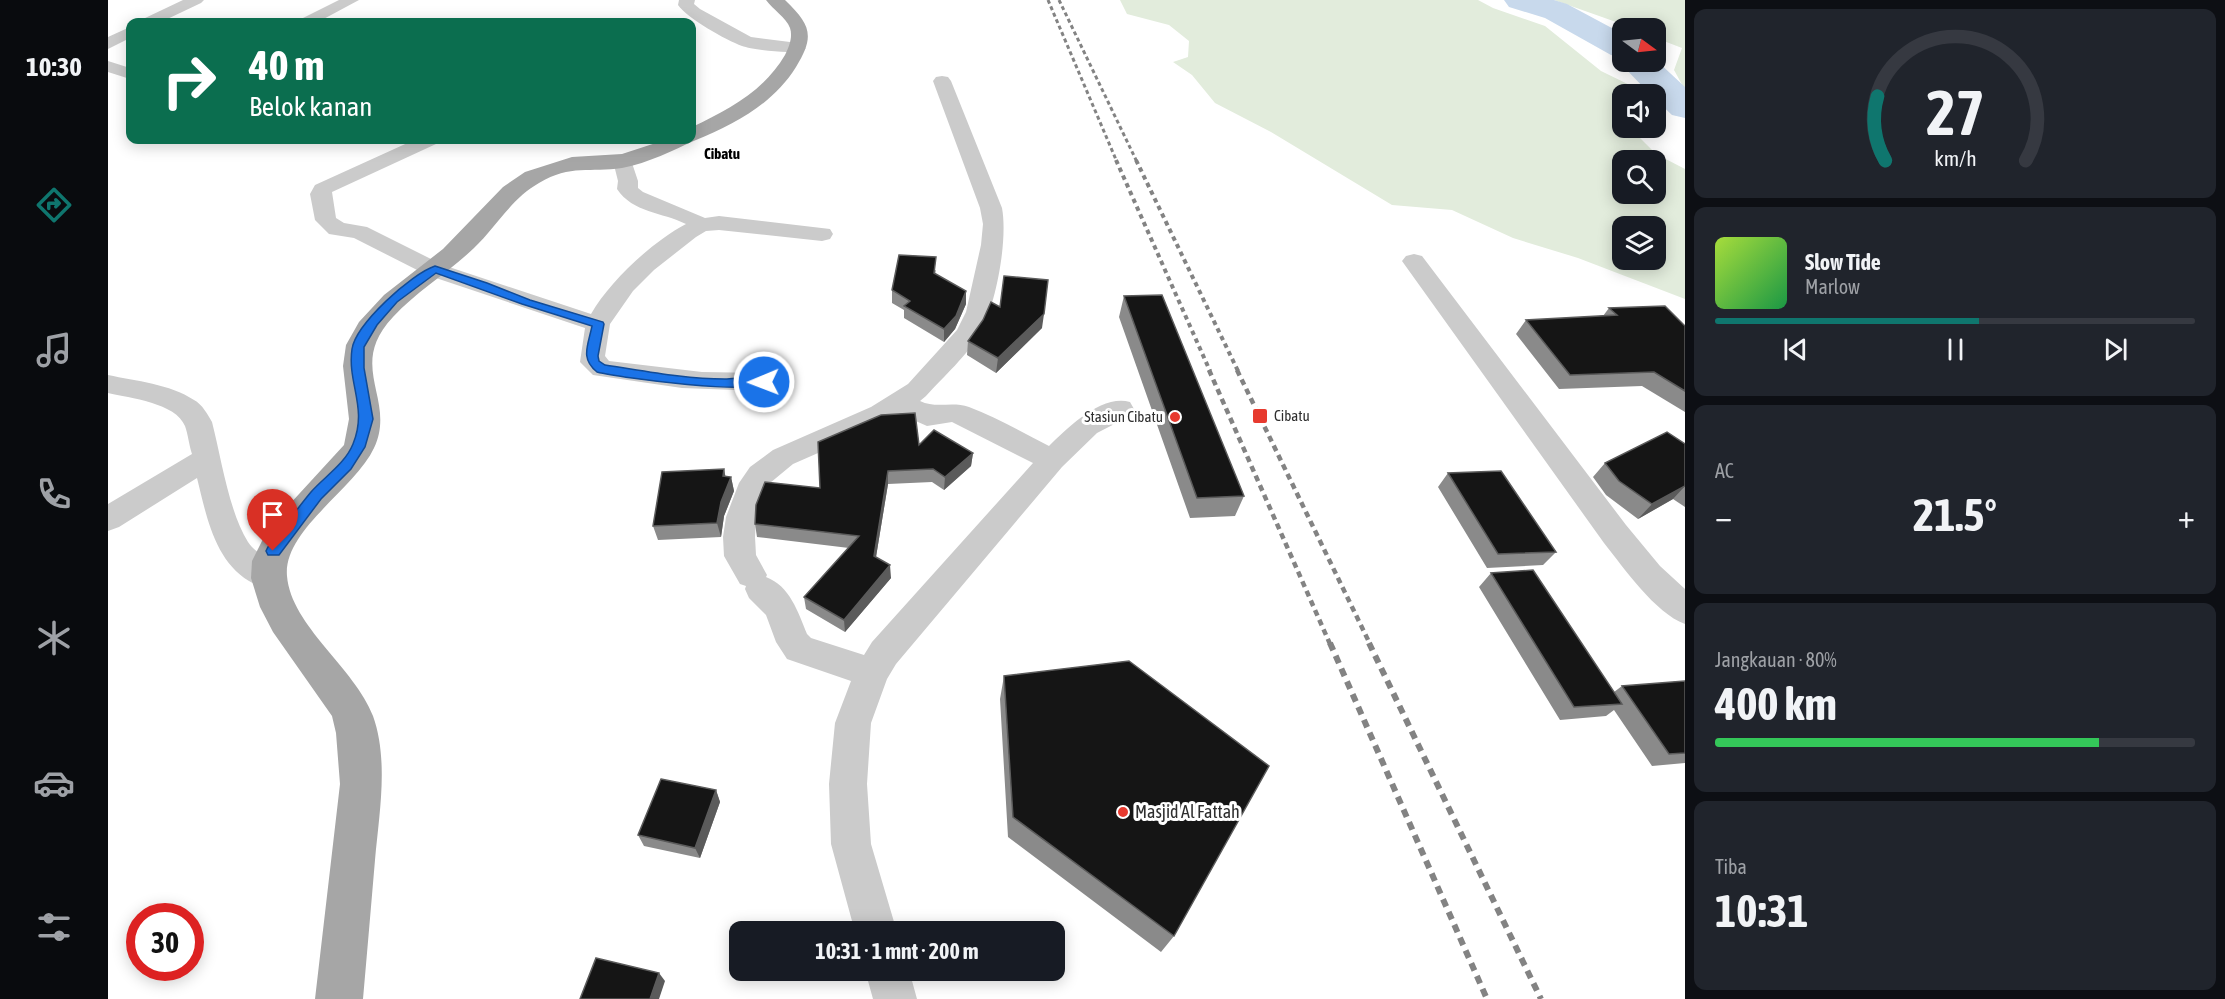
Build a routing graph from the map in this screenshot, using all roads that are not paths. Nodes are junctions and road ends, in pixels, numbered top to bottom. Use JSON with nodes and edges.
{"nodes":[{"id":1,"x":196,"y":0,"type":"edge"},
{"id":2,"x":351,"y":0,"type":"edge"},
{"id":3,"x":687,"y":0,"type":"edge"},
{"id":4,"x":775,"y":0,"type":"edge"},
{"id":5,"x":158,"y":18,"type":"edge"},
{"id":6,"x":315,"y":18,"type":"edge"},
{"id":7,"x":719,"y":27,"type":"junction"},
{"id":8,"x":696,"y":32,"type":"edge"},
{"id":9,"x":126,"y":34,"type":"edge"},
{"id":10,"x":108,"y":44,"type":"edge"},
{"id":11,"x":798,"y":48,"type":"junction"},
{"id":12,"x":108,"y":66,"type":"edge"},
{"id":13,"x":126,"y":73,"type":"edge"},
{"id":14,"x":942,"y":81,"type":"dead end"},
{"id":15,"x":696,"y":133,"type":"edge"},
{"id":16,"x":420,"y":144,"type":"edge"},
{"id":17,"x":671,"y":144,"type":"edge"},
{"id":18,"x":623,"y":161,"type":"junction"},
{"id":19,"x":701,"y":225,"type":"junction"},
{"id":20,"x":822,"y":234,"type":"dead end"},
{"id":21,"x":1414,"y":261,"type":"dead end"},
{"id":22,"x":435,"y":270,"type":"junction"},
{"id":23,"x":598,"y":324,"type":"junction"},
{"id":24,"x":764,"y":382,"type":"dead end"},
{"id":25,"x":108,"y":384,"type":"edge"},
{"id":26,"x":899,"y":402,"type":"junction"},
{"id":27,"x":1120,"y":409,"type":"dead end"},
{"id":28,"x":207,"y":458,"type":"junction"},
{"id":29,"x":1052,"y":460,"type":"junction"},
{"id":30,"x":108,"y":519,"type":"edge"},
{"id":31,"x":268,"y":576,"type":"junction"},
{"id":32,"x":1685,"y":610,"type":"edge"},
{"id":33,"x":872,"y":673,"type":"junction"},
{"id":34,"x":873,"y":921,"type":"edge"},
{"id":35,"x":890,"y":981,"type":"edge"},
{"id":36,"x":339,"y":999,"type":"edge"},
{"id":37,"x":895,"y":999,"type":"edge"}],
"edges":[{"from":1,"to":5,"type":"street"},
{"from":2,"to":6,"type":"street"},
{"from":3,"to":7,"type":"street"},
{"from":4,"to":11,"type":"main road"},
{"from":7,"to":8,"type":"street"},
{"from":7,"to":11,"type":"street"},
{"from":9,"to":10,"type":"street"},
{"from":11,"to":15,"type":"main road"},
{"from":12,"to":13,"type":"street"},
{"from":14,"to":26,"type":"street"},
{"from":16,"to":22,"type":"street"},
{"from":17,"to":18,"type":"main road"},
{"from":18,"to":19,"type":"street"},
{"from":18,"to":22,"type":"main road"},
{"from":19,"to":20,"type":"street"},
{"from":19,"to":23,"type":"street"},
{"from":21,"to":32,"type":"street"},
{"from":22,"to":23,"type":"street"},
{"from":22,"to":31,"type":"main road"},
{"from":23,"to":24,"type":"street"},
{"from":25,"to":28,"type":"street"},
{"from":26,"to":29,"type":"street"},
{"from":26,"to":33,"type":"street"},
{"from":27,"to":29,"type":"street"},
{"from":28,"to":30,"type":"street"},
{"from":28,"to":31,"type":"street"},
{"from":29,"to":33,"type":"street"},
{"from":31,"to":36,"type":"main road"},
{"from":33,"to":34,"type":"street"},
{"from":35,"to":37,"type":"street"}]}
